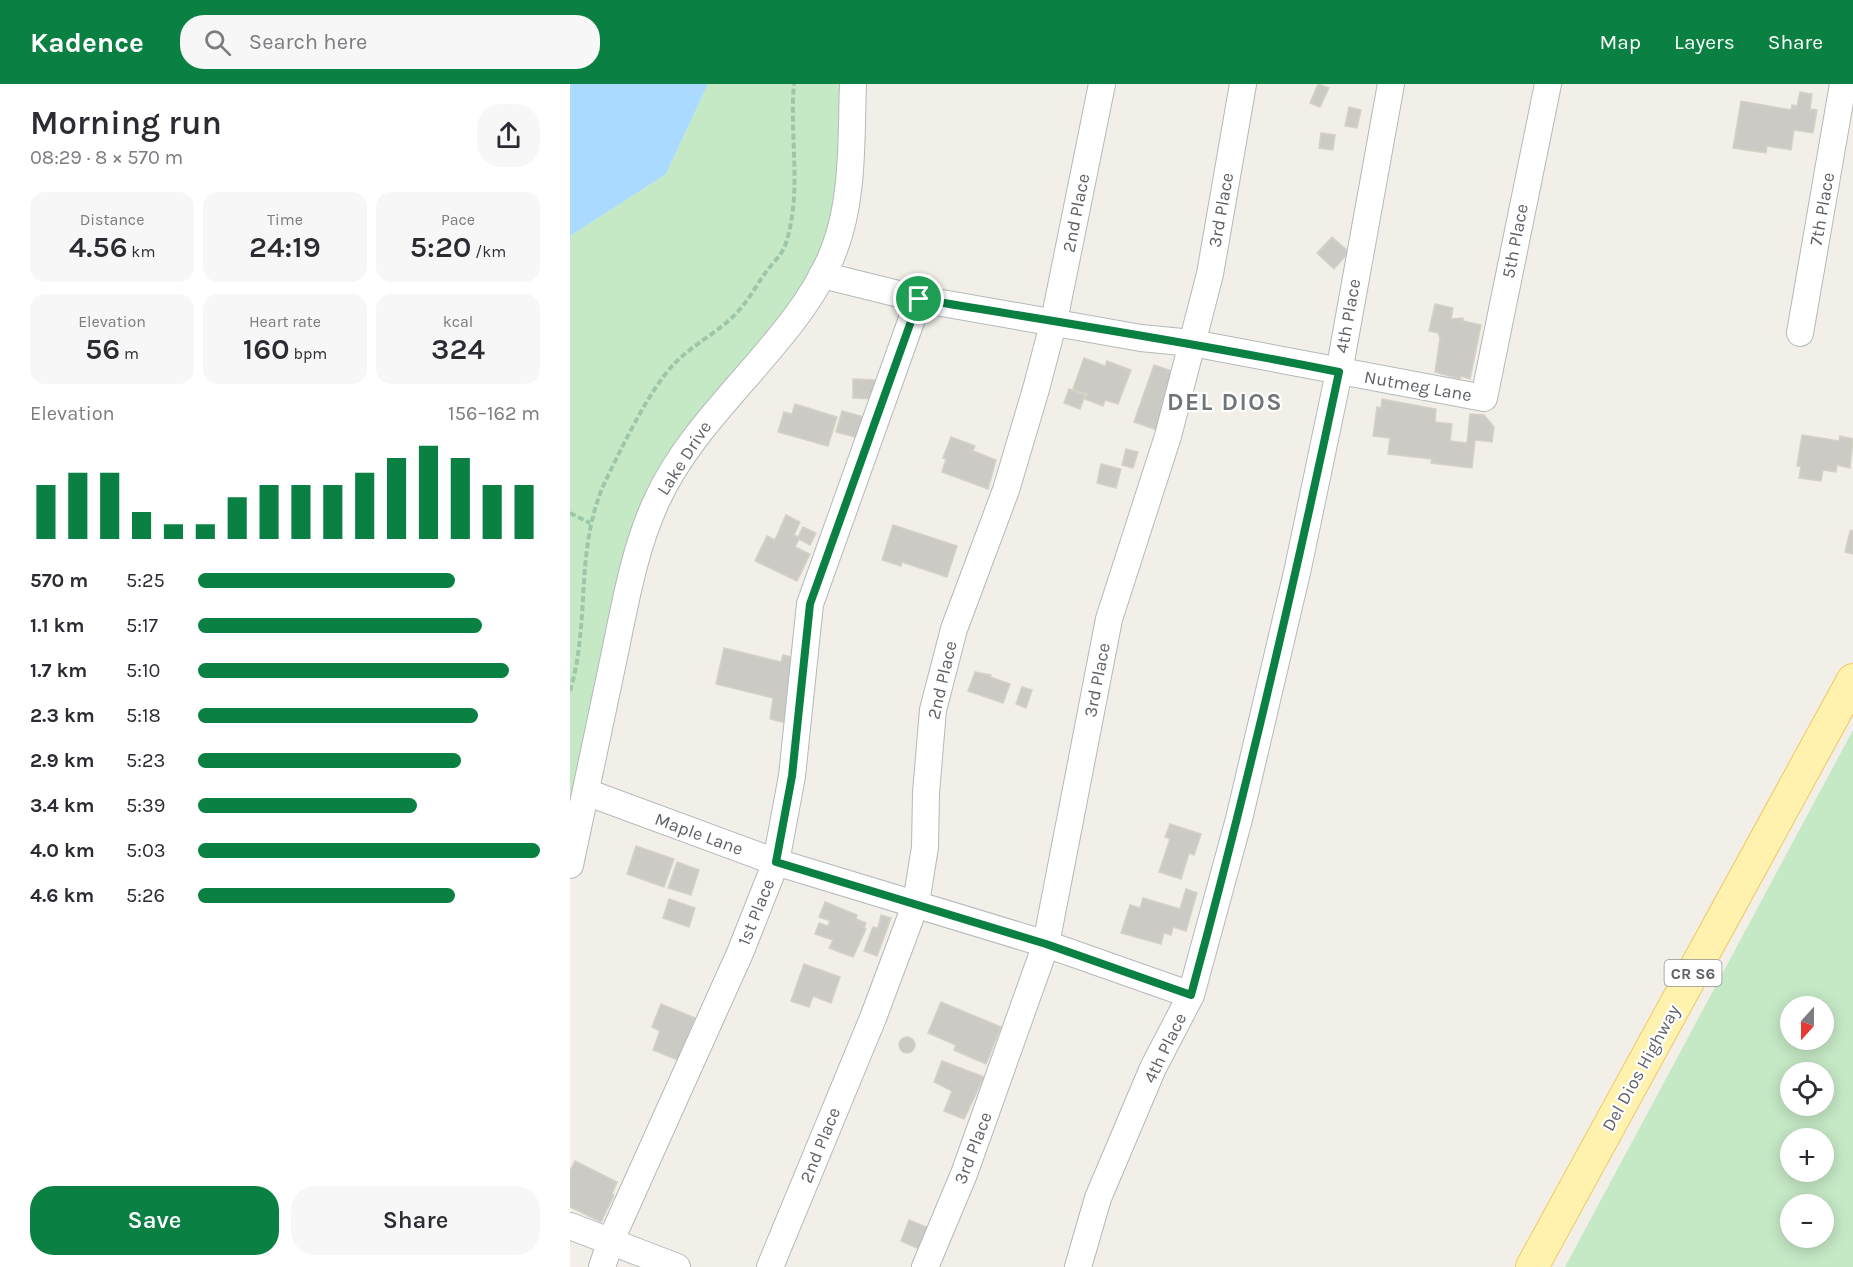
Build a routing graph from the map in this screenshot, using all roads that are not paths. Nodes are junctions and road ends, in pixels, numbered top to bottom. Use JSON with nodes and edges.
{"nodes":[{"id":1,"x":853,"y":84,"type":"edge"},
{"id":2,"x":1102,"y":84,"type":"edge"},
{"id":3,"x":1243,"y":84,"type":"edge"},
{"id":4,"x":1392,"y":84,"type":"edge"},
{"id":5,"x":1548,"y":84,"type":"edge"},
{"id":6,"x":1843,"y":84,"type":"edge"},
{"id":7,"x":822,"y":274,"type":"junction"},
{"id":8,"x":919,"y":299,"type":"junction"},
{"id":9,"x":1054,"y":321,"type":"junction"},
{"id":10,"x":1800,"y":333,"type":"dead end"},
{"id":11,"x":1192,"y":343,"type":"junction"},
{"id":12,"x":1339,"y":372,"type":"junction"},
{"id":13,"x":1484,"y":398,"type":"joint"},
{"id":14,"x":1853,"y":680,"type":"edge"},
{"id":15,"x":586,"y":792,"type":"junction"},
{"id":16,"x":776,"y":862,"type":"junction"},
{"id":17,"x":570,"y":865,"type":"edge"},
{"id":18,"x":916,"y":903,"type":"junction"},
{"id":19,"x":1046,"y":944,"type":"junction"},
{"id":20,"x":1191,"y":995,"type":"junction"},
{"id":21,"x":570,"y":1226,"type":"edge"},
{"id":22,"x":611,"y":1240,"type":"junction"},
{"id":23,"x":602,"y":1267,"type":"edge"},
{"id":24,"x":677,"y":1267,"type":"edge"},
{"id":25,"x":770,"y":1267,"type":"edge"},
{"id":26,"x":925,"y":1267,"type":"edge"},
{"id":27,"x":1078,"y":1267,"type":"edge"},
{"id":28,"x":1532,"y":1267,"type":"edge"}],
"edges":[{"from":1,"to":7,"type":"street","name":"Lake Drive"},
{"from":2,"to":9,"type":"street","name":"2nd Place"},
{"from":3,"to":11,"type":"street","name":"3rd Place"},
{"from":4,"to":12,"type":"street","name":"4th Place"},
{"from":5,"to":13,"type":"street","name":"5th Place"},
{"from":6,"to":10,"type":"street","name":"7th Place"},
{"from":7,"to":8,"type":"street","name":"Nutmeg Lane"},
{"from":7,"to":15,"type":"street","name":"Lake Drive"},
{"from":8,"to":9,"type":"street","name":"Nutmeg Lane"},
{"from":8,"to":16,"type":"street","name":"1st Place"},
{"from":9,"to":11,"type":"street","name":"Nutmeg Lane"},
{"from":9,"to":18,"type":"street","name":"2nd Place"},
{"from":11,"to":12,"type":"street","name":"Nutmeg Lane"},
{"from":11,"to":19,"type":"street","name":"3rd Place"},
{"from":12,"to":13,"type":"street","name":"Nutmeg Lane"},
{"from":12,"to":20,"type":"street","name":"4th Place"},
{"from":14,"to":28,"type":"main road","name":"Del Dios Highway","number":"CR S6"},
{"from":15,"to":16,"type":"street","name":"Maple Lane"},
{"from":15,"to":17,"type":"street","name":"Lake Drive"},
{"from":16,"to":18,"type":"street","name":"Maple Lane"},
{"from":16,"to":22,"type":"street","name":"1st Place"},
{"from":18,"to":19,"type":"street","name":"Maple Lane"},
{"from":18,"to":25,"type":"street","name":"2nd Place"},
{"from":19,"to":20,"type":"street","name":"Maple Lane"},
{"from":19,"to":26,"type":"street","name":"3rd Place"},
{"from":20,"to":27,"type":"street","name":"4th Place"},
{"from":21,"to":22,"type":"street"},
{"from":22,"to":23,"type":"street","name":"1st Place"},
{"from":22,"to":24,"type":"street"}]}
